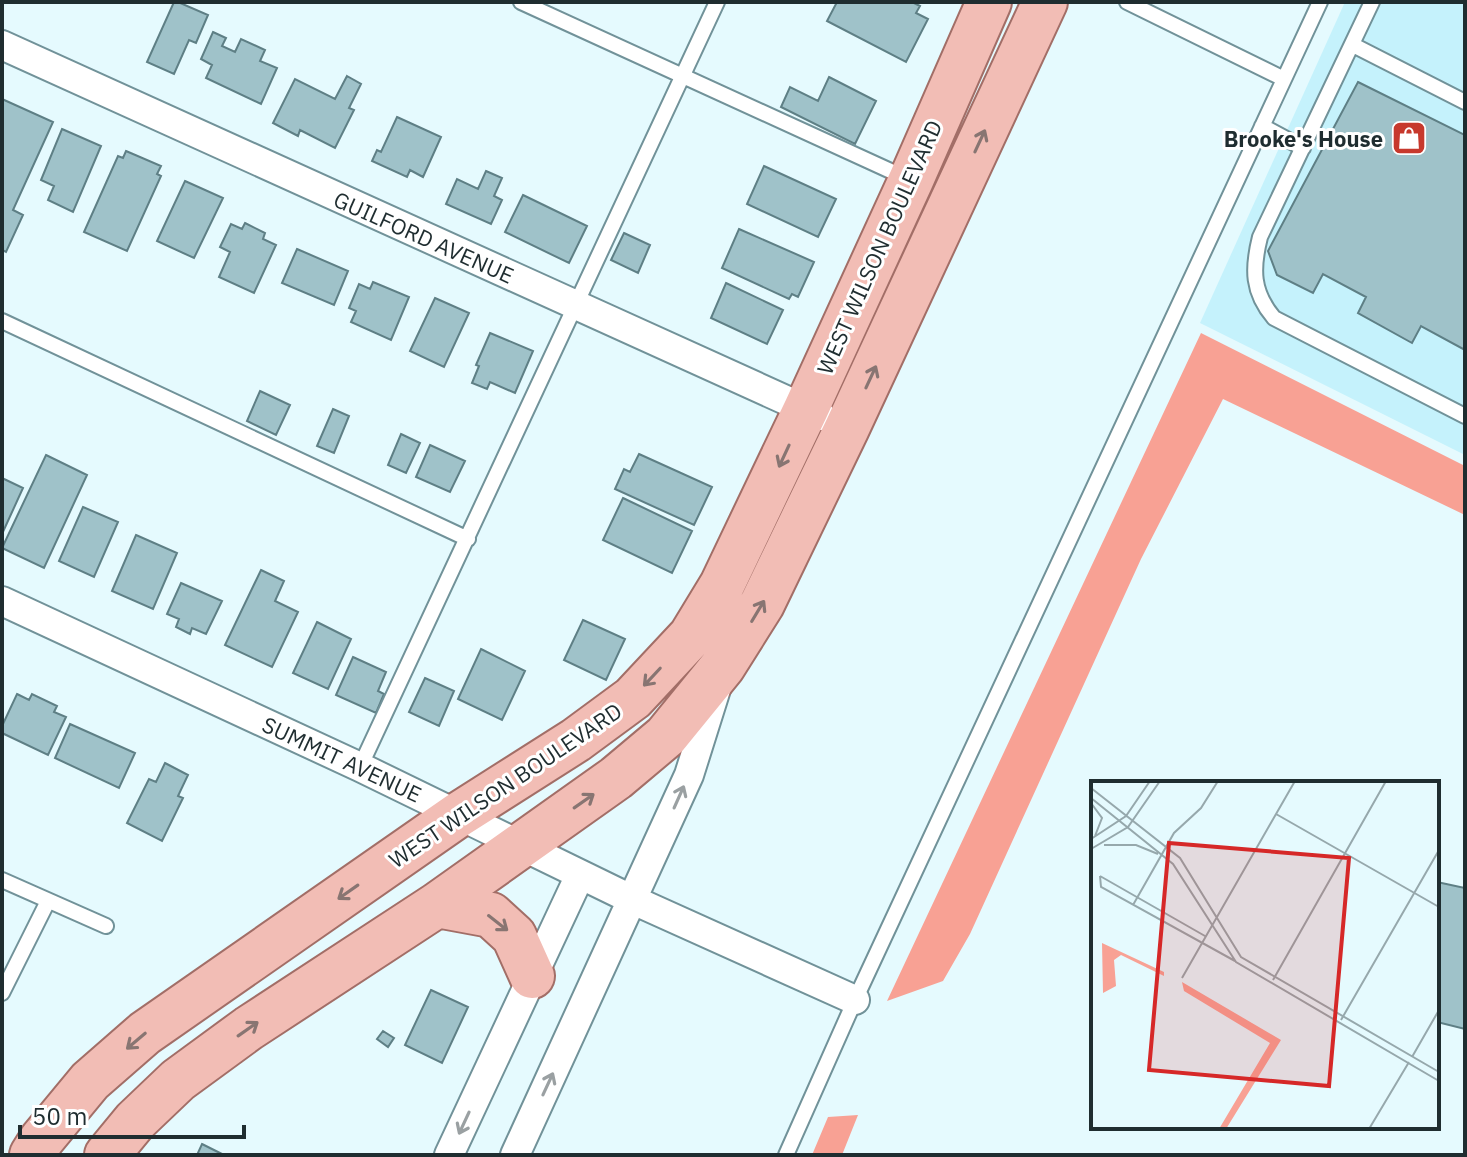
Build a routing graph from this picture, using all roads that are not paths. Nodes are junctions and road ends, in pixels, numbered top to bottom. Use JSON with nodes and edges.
{"nodes":[{"id":1,"x":521,"y":2,"type":"edge"},
{"id":2,"x":717,"y":2,"type":"edge"},
{"id":3,"x":989,"y":2,"type":"edge"},
{"id":4,"x":1045,"y":2,"type":"edge"},
{"id":5,"x":1127,"y":2,"type":"edge"},
{"id":6,"x":1320,"y":2,"type":"edge"},
{"id":7,"x":1372,"y":2,"type":"edge"},
{"id":8,"x":2,"y":45,"type":"edge"},
{"id":9,"x":1353,"y":45,"type":"junction"},
{"id":10,"x":683,"y":75,"type":"junction"},
{"id":11,"x":1284,"y":79,"type":"junction"},
{"id":12,"x":1465,"y":102,"type":"edge"},
{"id":13,"x":1262,"y":126,"type":"junction"},
{"id":14,"x":1303,"y":148,"type":"junction"},
{"id":15,"x":911,"y":180,"type":"junction"},
{"id":16,"x":576,"y":306,"type":"junction"},
{"id":17,"x":2,"y":321,"type":"edge"},
{"id":18,"x":806,"y":409,"type":"junction"},
{"id":19,"x":1465,"y":416,"type":"edge"},
{"id":20,"x":847,"y":428,"type":"junction"},
{"id":21,"x":468,"y":539,"type":"junction"},
{"id":22,"x":2,"y":601,"type":"edge"},
{"id":23,"x":723,"y":666,"type":"junction"},
{"id":24,"x":360,"y":767,"type":"junction"},
{"id":25,"x":458,"y":815,"type":"junction"},
{"id":26,"x":520,"y":846,"type":"junction"},
{"id":27,"x":580,"y":875,"type":"junction"},
{"id":28,"x":2,"y":880,"type":"edge"},
{"id":29,"x":633,"y":900,"type":"junction"},
{"id":30,"x":48,"y":901,"type":"junction"},
{"id":31,"x":437,"y":905,"type":"junction"},
{"id":32,"x":106,"y":926,"type":"dead end"},
{"id":33,"x":532,"y":976,"type":"junction"},
{"id":34,"x":2,"y":993,"type":"edge"},
{"id":35,"x":855,"y":1000,"type":"junction"},
{"id":36,"x":126,"y":1138,"type":"edge"},
{"id":37,"x":37,"y":1147,"type":"edge"},
{"id":38,"x":107,"y":1155,"type":"edge"},
{"id":39,"x":449,"y":1155,"type":"edge"},
{"id":40,"x":515,"y":1155,"type":"edge"},
{"id":41,"x":786,"y":1155,"type":"edge"}],
"edges":[{"from":1,"to":10,"type":"lane"},
{"from":2,"to":10,"type":"lane"},
{"from":3,"to":15,"type":"main road","name":"WEST WILSON BOULEVARD"},
{"from":20,"to":4,"type":"main road","name":"WEST WILSON BOULEVARD","one_way":true},
{"from":5,"to":11,"type":"lane"},
{"from":6,"to":11,"type":"lane"},
{"from":7,"to":9,"type":"lane"},
{"from":8,"to":16,"type":"street","name":"GUILFORD AVENUE"},
{"from":9,"to":12,"type":"lane"},
{"from":9,"to":14,"type":"lane"},
{"from":10,"to":15,"type":"lane"},
{"from":10,"to":16,"type":"lane"},
{"from":11,"to":13,"type":"lane"},
{"from":13,"to":14,"type":"lane"},
{"from":13,"to":35,"type":"lane"},
{"from":14,"to":19,"type":"lane"},
{"from":15,"to":18,"type":"main road","name":"WEST WILSON BOULEVARD"},
{"from":16,"to":18,"type":"street","name":"GUILFORD AVENUE"},
{"from":16,"to":21,"type":"lane"},
{"from":17,"to":21,"type":"lane"},
{"from":18,"to":20,"type":"street","name":"GUILFORD AVENUE"},
{"from":18,"to":25,"type":"main road","name":"WEST WILSON BOULEVARD","one_way":true},
{"from":23,"to":20,"type":"main road","name":"WEST WILSON BOULEVARD","one_way":true},
{"from":21,"to":24,"type":"lane"},
{"from":22,"to":24,"type":"street","name":"SUMMIT AVENUE"},
{"from":26,"to":23,"type":"main road","name":"WEST WILSON BOULEVARD","one_way":true},
{"from":29,"to":23,"type":"street","name":"WEST WILSON BOULEVARD","one_way":true},
{"from":24,"to":25,"type":"street","name":"SUMMIT AVENUE"},
{"from":25,"to":26,"type":"street","name":"SUMMIT AVENUE"},
{"from":25,"to":37,"type":"main road","name":"WEST WILSON BOULEVARD","one_way":true},
{"from":26,"to":27,"type":"street","name":"SUMMIT AVENUE"},
{"from":26,"to":31,"type":"main road","name":"WEST WILSON BOULEVARD"},
{"from":27,"to":29,"type":"street","name":"SUMMIT AVENUE"},
{"from":27,"to":33,"type":"street"},
{"from":28,"to":30,"type":"lane"},
{"from":29,"to":35,"type":"street","name":"SUMMIT AVENUE"},
{"from":40,"to":29,"type":"street","name":"WEST WILSON BOULEVARD","one_way":true},
{"from":30,"to":32,"type":"lane"},
{"from":30,"to":34,"type":"lane"},
{"from":31,"to":33,"type":"main road","one_way":true},
{"from":36,"to":31,"type":"main road","name":"WEST WILSON BOULEVARD","one_way":true},
{"from":33,"to":39,"type":"street","one_way":true},
{"from":35,"to":41,"type":"lane"},
{"from":36,"to":38,"type":"main road","name":"WEST WILSON BOULEVARD"}]}
